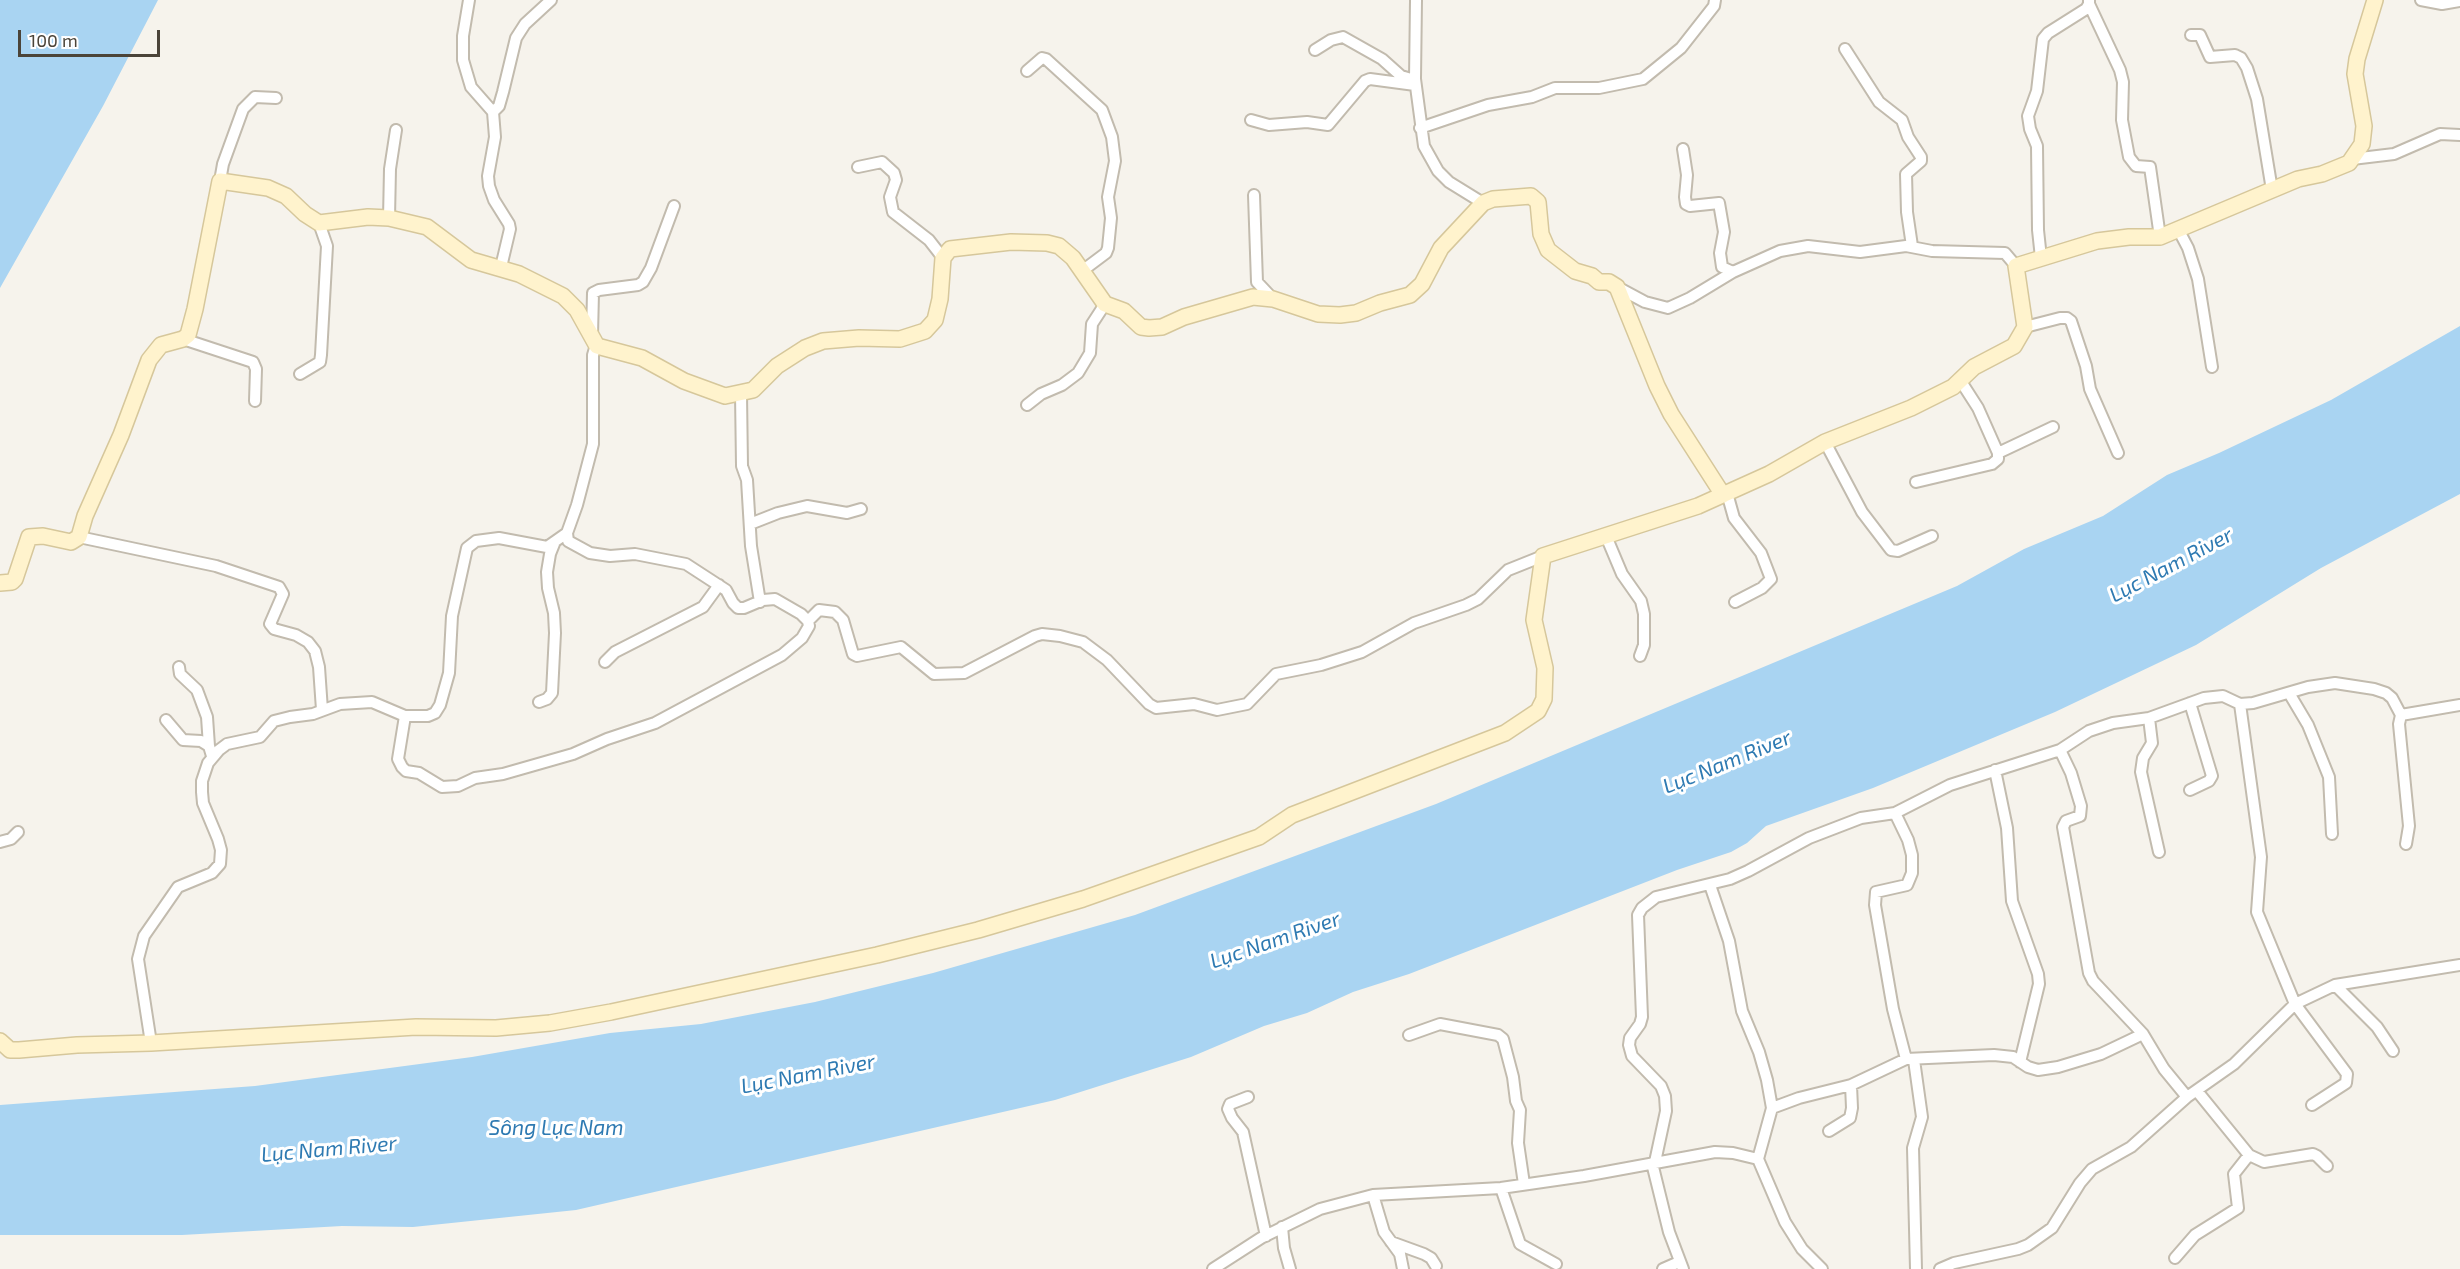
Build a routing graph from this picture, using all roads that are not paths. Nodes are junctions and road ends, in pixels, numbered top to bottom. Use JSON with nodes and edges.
{"nodes":[{"id":1,"x":469,"y":0,"type":"edge"},
{"id":2,"x":551,"y":0,"type":"edge"},
{"id":3,"x":1416,"y":0,"type":"edge"},
{"id":4,"x":1715,"y":0,"type":"edge"},
{"id":5,"x":2375,"y":0,"type":"edge"},
{"id":6,"x":2421,"y":0,"type":"edge"},
{"id":7,"x":2089,"y":2,"type":"edge"},
{"id":8,"x":2460,"y":2,"type":"edge"},
{"id":9,"x":2191,"y":35,"type":"dead end"},
{"id":10,"x":1845,"y":49,"type":"dead end"},
{"id":11,"x":1315,"y":50,"type":"dead end"},
{"id":12,"x":1027,"y":72,"type":"dead end"},
{"id":13,"x":1415,"y":82,"type":"junction"},
{"id":14,"x":276,"y":99,"type":"dead end"},
{"id":15,"x":493,"y":112,"type":"junction"},
{"id":16,"x":1251,"y":120,"type":"dead end"},
{"id":17,"x":1420,"y":129,"type":"junction"},
{"id":18,"x":396,"y":130,"type":"dead end"},
{"id":19,"x":2460,"y":135,"type":"edge"},
{"id":20,"x":1683,"y":149,"type":"dead end"},
{"id":21,"x":2352,"y":159,"type":"junction"},
{"id":22,"x":858,"y":167,"type":"dead end"},
{"id":23,"x":220,"y":181,"type":"junction"},
{"id":24,"x":2272,"y":190,"type":"junction"},
{"id":25,"x":1254,"y":195,"type":"dead end"},
{"id":26,"x":1483,"y":203,"type":"junction"},
{"id":27,"x":674,"y":206,"type":"dead end"},
{"id":28,"x":389,"y":218,"type":"junction"},
{"id":29,"x":319,"y":223,"type":"junction"},
{"id":30,"x":2178,"y":228,"type":"junction"},
{"id":31,"x":2160,"y":237,"type":"junction"},
{"id":32,"x":1912,"y":246,"type":"junction"},
{"id":33,"x":943,"y":258,"type":"junction"},
{"id":34,"x":2042,"y":258,"type":"junction"},
{"id":35,"x":2016,"y":266,"type":"junction"},
{"id":36,"x":501,"y":267,"type":"junction"},
{"id":37,"x":1082,"y":271,"type":"junction"},
{"id":38,"x":1733,"y":272,"type":"junction"},
{"id":39,"x":1617,"y":287,"type":"junction"},
{"id":40,"x":1273,"y":299,"type":"junction"},
{"id":41,"x":1105,"y":304,"type":"junction"},
{"id":42,"x":2025,"y":327,"type":"junction"},
{"id":43,"x":183,"y":339,"type":"junction"},
{"id":44,"x":594,"y":340,"type":"junction"},
{"id":45,"x":2212,"y":367,"type":"dead end"},
{"id":46,"x":300,"y":374,"type":"dead end"},
{"id":47,"x":1960,"y":380,"type":"junction"},
{"id":48,"x":741,"y":394,"type":"junction"},
{"id":49,"x":255,"y":401,"type":"dead end"},
{"id":50,"x":1027,"y":405,"type":"dead end"},
{"id":51,"x":2053,"y":427,"type":"dead end"},
{"id":52,"x":1825,"y":442,"type":"junction"},
{"id":53,"x":1998,"y":453,"type":"junction"},
{"id":54,"x":2118,"y":453,"type":"dead end"},
{"id":55,"x":1916,"y":482,"type":"dead end"},
{"id":56,"x":1725,"y":494,"type":"junction"},
{"id":57,"x":861,"y":509,"type":"dead end"},
{"id":58,"x":750,"y":524,"type":"junction"},
{"id":59,"x":567,"y":533,"type":"junction"},
{"id":60,"x":1606,"y":536,"type":"junction"},
{"id":61,"x":1932,"y":536,"type":"dead end"},
{"id":62,"x":79,"y":537,"type":"junction"},
{"id":63,"x":554,"y":544,"type":"junction"},
{"id":64,"x":1543,"y":556,"type":"junction"},
{"id":65,"x":0,"y":582,"type":"edge"},
{"id":66,"x":719,"y":585,"type":"junction"},
{"id":67,"x":760,"y":602,"type":"junction"},
{"id":68,"x":1736,"y":602,"type":"dead end"},
{"id":69,"x":808,"y":621,"type":"junction"},
{"id":70,"x":1640,"y":656,"type":"dead end"},
{"id":71,"x":605,"y":662,"type":"dead end"},
{"id":72,"x":179,"y":667,"type":"dead end"},
{"id":73,"x":2289,"y":693,"type":"junction"},
{"id":74,"x":539,"y":702,"type":"dead end"},
{"id":75,"x":2190,"y":703,"type":"junction"},
{"id":76,"x":2240,"y":704,"type":"junction"},
{"id":77,"x":2460,"y":705,"type":"edge"},
{"id":78,"x":322,"y":710,"type":"junction"},
{"id":79,"x":2402,"y":715,"type":"junction"},
{"id":80,"x":405,"y":716,"type":"junction"},
{"id":81,"x":2149,"y":718,"type":"junction"},
{"id":82,"x":166,"y":720,"type":"dead end"},
{"id":83,"x":2060,"y":750,"type":"junction"},
{"id":84,"x":210,"y":751,"type":"junction"},
{"id":85,"x":1995,"y":770,"type":"junction"},
{"id":86,"x":2190,"y":790,"type":"dead end"},
{"id":87,"x":1895,"y":813,"type":"junction"},
{"id":88,"x":18,"y":832,"type":"dead end"},
{"id":89,"x":2332,"y":834,"type":"dead end"},
{"id":90,"x":0,"y":842,"type":"edge"},
{"id":91,"x":2406,"y":844,"type":"dead end"},
{"id":92,"x":2159,"y":852,"type":"dead end"},
{"id":93,"x":1710,"y":885,"type":"junction"},
{"id":94,"x":2460,"y":965,"type":"edge"},
{"id":95,"x":2335,"y":985,"type":"junction"},
{"id":96,"x":2295,"y":1004,"type":"junction"},
{"id":97,"x":2143,"y":1034,"type":"junction"},
{"id":98,"x":1409,"y":1035,"type":"dead end"},
{"id":99,"x":0,"y":1041,"type":"edge"},
{"id":100,"x":151,"y":1043,"type":"junction"},
{"id":101,"x":2393,"y":1051,"type":"dead end"},
{"id":102,"x":1910,"y":1060,"type":"junction"},
{"id":103,"x":2020,"y":1062,"type":"junction"},
{"id":104,"x":1851,"y":1085,"type":"junction"},
{"id":105,"x":2197,"y":1091,"type":"junction"},
{"id":106,"x":1248,"y":1097,"type":"dead end"},
{"id":107,"x":2187,"y":1097,"type":"junction"},
{"id":108,"x":2312,"y":1105,"type":"dead end"},
{"id":109,"x":1772,"y":1108,"type":"junction"},
{"id":110,"x":1829,"y":1131,"type":"dead end"},
{"id":111,"x":2249,"y":1155,"type":"junction"},
{"id":112,"x":1758,"y":1159,"type":"junction"},
{"id":113,"x":1654,"y":1163,"type":"junction"},
{"id":114,"x":2327,"y":1166,"type":"dead end"},
{"id":115,"x":1524,"y":1184,"type":"junction"},
{"id":116,"x":1501,"y":1188,"type":"junction"},
{"id":117,"x":1373,"y":1195,"type":"junction"},
{"id":118,"x":1282,"y":1227,"type":"junction"},
{"id":119,"x":1266,"y":1236,"type":"junction"},
{"id":120,"x":1391,"y":1242,"type":"junction"},
{"id":121,"x":2175,"y":1258,"type":"dead end"},
{"id":122,"x":1556,"y":1264,"type":"dead end"},
{"id":123,"x":1681,"y":1265,"type":"edge"},
{"id":124,"x":1436,"y":1266,"type":"dead end"},
{"id":125,"x":1213,"y":1269,"type":"edge"},
{"id":126,"x":1290,"y":1269,"type":"edge"},
{"id":127,"x":1403,"y":1269,"type":"edge"},
{"id":128,"x":1663,"y":1269,"type":"edge"},
{"id":129,"x":1822,"y":1269,"type":"edge"},
{"id":130,"x":1916,"y":1269,"type":"edge"},
{"id":131,"x":1940,"y":1269,"type":"edge"}],
"edges":[{"from":1,"to":15,"type":"street"},
{"from":2,"to":15,"type":"street"},
{"from":3,"to":13,"type":"street"},
{"from":4,"to":17,"type":"street"},
{"from":5,"to":21,"type":"street"},
{"from":6,"to":8,"type":"street"},
{"from":7,"to":31,"type":"street"},
{"from":7,"to":34,"type":"street"},
{"from":9,"to":24,"type":"street"},
{"from":10,"to":32,"type":"street"},
{"from":11,"to":13,"type":"street"},
{"from":12,"to":37,"type":"street"},
{"from":13,"to":16,"type":"street"},
{"from":13,"to":17,"type":"street"},
{"from":14,"to":23,"type":"street"},
{"from":15,"to":36,"type":"street"},
{"from":17,"to":26,"type":"street"},
{"from":18,"to":28,"type":"street"},
{"from":19,"to":21,"type":"street"},
{"from":20,"to":38,"type":"street"},
{"from":21,"to":24,"type":"street"},
{"from":22,"to":33,"type":"street"},
{"from":23,"to":29,"type":"street"},
{"from":23,"to":43,"type":"street"},
{"from":24,"to":30,"type":"street"},
{"from":25,"to":40,"type":"street"},
{"from":26,"to":39,"type":"street"},
{"from":26,"to":40,"type":"street"},
{"from":27,"to":44,"type":"street"},
{"from":28,"to":29,"type":"street"},
{"from":28,"to":36,"type":"street"},
{"from":29,"to":46,"type":"street"},
{"from":30,"to":31,"type":"street"},
{"from":30,"to":45,"type":"street"},
{"from":31,"to":34,"type":"street"},
{"from":32,"to":35,"type":"street"},
{"from":32,"to":38,"type":"street"},
{"from":33,"to":37,"type":"street"},
{"from":33,"to":48,"type":"street"},
{"from":34,"to":35,"type":"street"},
{"from":35,"to":42,"type":"street"},
{"from":36,"to":44,"type":"street"},
{"from":37,"to":41,"type":"street"},
{"from":38,"to":39,"type":"street"},
{"from":39,"to":56,"type":"street"},
{"from":40,"to":41,"type":"street"},
{"from":41,"to":50,"type":"street"},
{"from":42,"to":47,"type":"street"},
{"from":42,"to":54,"type":"street"},
{"from":43,"to":49,"type":"street"},
{"from":43,"to":62,"type":"street"},
{"from":44,"to":48,"type":"street"},
{"from":44,"to":59,"type":"street"},
{"from":47,"to":52,"type":"street"},
{"from":47,"to":53,"type":"street"},
{"from":48,"to":58,"type":"street"},
{"from":51,"to":53,"type":"street"},
{"from":52,"to":56,"type":"street"},
{"from":52,"to":61,"type":"street"},
{"from":53,"to":55,"type":"street"},
{"from":56,"to":60,"type":"street"},
{"from":56,"to":68,"type":"street"},
{"from":57,"to":58,"type":"street"},
{"from":58,"to":67,"type":"street"},
{"from":59,"to":63,"type":"street"},
{"from":59,"to":66,"type":"street"},
{"from":60,"to":64,"type":"street"},
{"from":60,"to":70,"type":"street"},
{"from":62,"to":65,"type":"street"},
{"from":62,"to":78,"type":"street"},
{"from":63,"to":74,"type":"street"},
{"from":63,"to":80,"type":"street"},
{"from":64,"to":69,"type":"street"},
{"from":64,"to":100,"type":"street"},
{"from":66,"to":67,"type":"street"},
{"from":66,"to":71,"type":"street"},
{"from":67,"to":69,"type":"street"},
{"from":69,"to":80,"type":"street"},
{"from":72,"to":84,"type":"street"},
{"from":73,"to":76,"type":"street"},
{"from":73,"to":79,"type":"street"},
{"from":73,"to":89,"type":"street"},
{"from":75,"to":76,"type":"street"},
{"from":75,"to":81,"type":"street"},
{"from":75,"to":86,"type":"street"},
{"from":76,"to":96,"type":"street"},
{"from":77,"to":79,"type":"street"},
{"from":78,"to":80,"type":"street"},
{"from":78,"to":84,"type":"street"},
{"from":79,"to":91,"type":"street"},
{"from":81,"to":83,"type":"street"},
{"from":81,"to":92,"type":"street"},
{"from":82,"to":84,"type":"street"},
{"from":83,"to":85,"type":"street"},
{"from":83,"to":97,"type":"street"},
{"from":84,"to":100,"type":"street"},
{"from":85,"to":87,"type":"street"},
{"from":85,"to":103,"type":"street"},
{"from":87,"to":93,"type":"street"},
{"from":87,"to":102,"type":"street"},
{"from":88,"to":90,"type":"street"},
{"from":93,"to":109,"type":"street"},
{"from":93,"to":113,"type":"street"},
{"from":94,"to":95,"type":"street"},
{"from":95,"to":96,"type":"street"},
{"from":95,"to":101,"type":"street"},
{"from":96,"to":105,"type":"street"},
{"from":96,"to":108,"type":"street"},
{"from":97,"to":103,"type":"street"},
{"from":97,"to":107,"type":"street"},
{"from":98,"to":115,"type":"street"},
{"from":99,"to":100,"type":"street"},
{"from":102,"to":103,"type":"street"},
{"from":102,"to":104,"type":"street"},
{"from":102,"to":130,"type":"street"},
{"from":104,"to":109,"type":"street"},
{"from":104,"to":110,"type":"street"},
{"from":105,"to":107,"type":"street"},
{"from":105,"to":111,"type":"street"},
{"from":106,"to":119,"type":"street"},
{"from":107,"to":131,"type":"street"},
{"from":109,"to":112,"type":"street"},
{"from":111,"to":114,"type":"street"},
{"from":111,"to":121,"type":"street"},
{"from":112,"to":113,"type":"street"},
{"from":112,"to":129,"type":"street"},
{"from":113,"to":115,"type":"street"},
{"from":113,"to":123,"type":"street"},
{"from":115,"to":116,"type":"street"},
{"from":116,"to":117,"type":"street"},
{"from":116,"to":122,"type":"street"},
{"from":117,"to":118,"type":"street"},
{"from":117,"to":120,"type":"street"},
{"from":118,"to":119,"type":"street"},
{"from":118,"to":126,"type":"street"},
{"from":119,"to":125,"type":"street"},
{"from":120,"to":124,"type":"street"},
{"from":120,"to":127,"type":"street"},
{"from":123,"to":128,"type":"street"}]}
